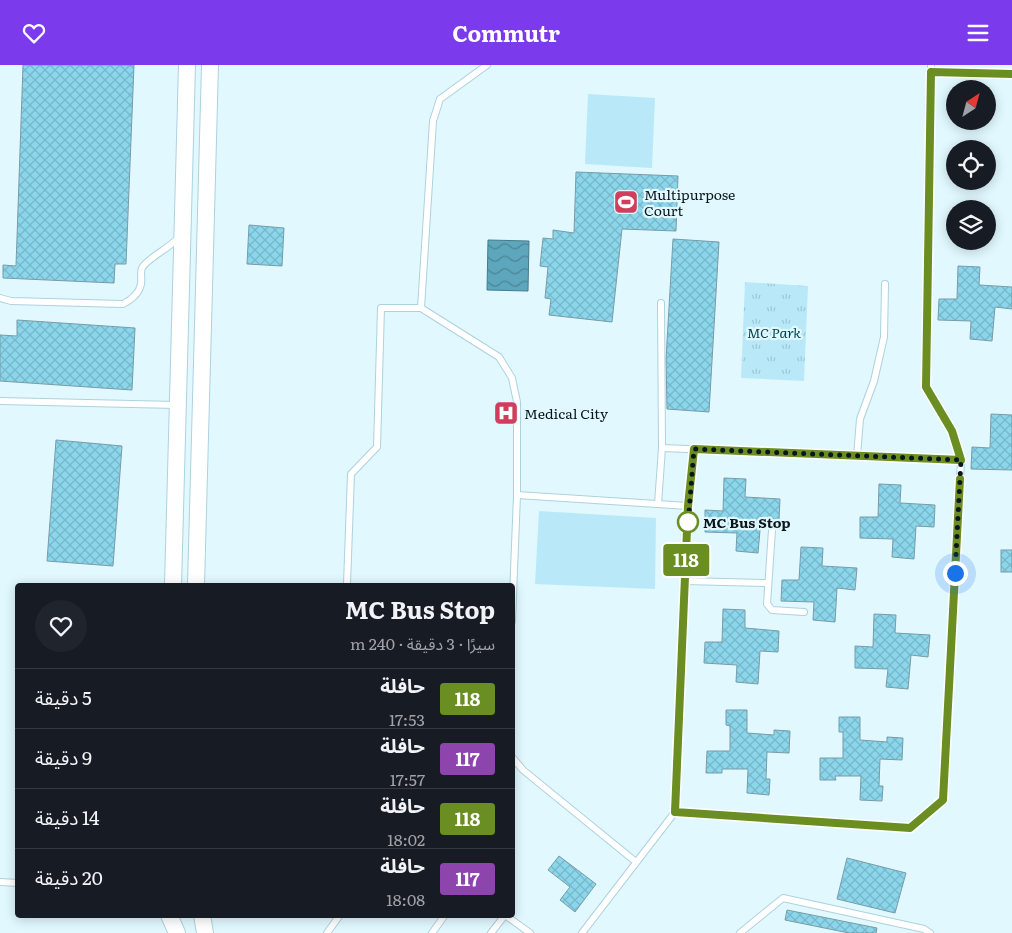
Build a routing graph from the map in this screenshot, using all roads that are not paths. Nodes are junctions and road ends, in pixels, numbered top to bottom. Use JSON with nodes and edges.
{"nodes":[{"id":1,"x":187,"y":65,"type":"edge"},
{"id":2,"x":210,"y":65,"type":"edge"},
{"id":3,"x":487,"y":65,"type":"edge"},
{"id":4,"x":931,"y":69,"type":"edge"},
{"id":5,"x":1012,"y":74,"type":"edge"},
{"id":6,"x":182,"y":232,"type":"junction"},
{"id":7,"x":885,"y":284,"type":"dead end"},
{"id":8,"x":0,"y":298,"type":"edge"},
{"id":9,"x":661,"y":303,"type":"dead end"},
{"id":10,"x":421,"y":308,"type":"junction"},
{"id":11,"x":0,"y":401,"type":"edge"},
{"id":12,"x":178,"y":405,"type":"junction"},
{"id":13,"x":662,"y":448,"type":"junction"},
{"id":14,"x":694,"y":449,"type":"junction"},
{"id":15,"x":857,"y":456,"type":"junction"},
{"id":16,"x":961,"y":460,"type":"junction"},
{"id":17,"x":517,"y":495,"type":"junction"},
{"id":18,"x":658,"y":504,"type":"junction"},
{"id":19,"x":688,"y":506,"type":"junction"},
{"id":20,"x":772,"y":530,"type":"dead end"},
{"id":21,"x":685,"y":581,"type":"junction"},
{"id":22,"x":173,"y":583,"type":"edge"},
{"id":23,"x":196,"y":583,"type":"edge"},
{"id":24,"x":347,"y":583,"type":"edge"},
{"id":25,"x":514,"y":583,"type":"edge"},
{"id":26,"x":767,"y":583,"type":"junction"},
{"id":27,"x":804,"y":613,"type":"dead end"},
{"id":28,"x":515,"y":761,"type":"edge"},
{"id":29,"x":675,"y":812,"type":"junction"},
{"id":30,"x":636,"y":862,"type":"junction"},
{"id":31,"x":0,"y":883,"type":"edge"},
{"id":32,"x":15,"y":883,"type":"edge"},
{"id":33,"x":171,"y":918,"type":"edge"},
{"id":34,"x":202,"y":918,"type":"edge"},
{"id":35,"x":338,"y":918,"type":"edge"},
{"id":36,"x":443,"y":918,"type":"edge"},
{"id":37,"x":503,"y":918,"type":"edge"},
{"id":38,"x":509,"y":918,"type":"edge"},
{"id":39,"x":177,"y":933,"type":"edge"},
{"id":40,"x":205,"y":933,"type":"edge"},
{"id":41,"x":327,"y":933,"type":"edge"},
{"id":42,"x":432,"y":933,"type":"edge"},
{"id":43,"x":491,"y":933,"type":"edge"},
{"id":44,"x":530,"y":933,"type":"edge"},
{"id":45,"x":582,"y":933,"type":"edge"},
{"id":46,"x":740,"y":933,"type":"edge"},
{"id":47,"x":930,"y":933,"type":"edge"}],
"edges":[{"from":1,"to":6,"type":"street"},
{"from":2,"to":23,"type":"street"},
{"from":3,"to":10,"type":"lane"},
{"from":4,"to":5,"type":"lane"},
{"from":4,"to":16,"type":"lane"},
{"from":6,"to":8,"type":"lane"},
{"from":6,"to":12,"type":"street"},
{"from":7,"to":15,"type":"lane"},
{"from":9,"to":13,"type":"lane"},
{"from":10,"to":17,"type":"lane"},
{"from":10,"to":24,"type":"lane"},
{"from":11,"to":12,"type":"lane"},
{"from":12,"to":22,"type":"street"},
{"from":13,"to":14,"type":"lane"},
{"from":13,"to":18,"type":"lane"},
{"from":14,"to":15,"type":"lane"},
{"from":14,"to":19,"type":"lane"},
{"from":15,"to":16,"type":"lane"},
{"from":16,"to":29,"type":"lane"},
{"from":17,"to":18,"type":"lane"},
{"from":17,"to":25,"type":"lane"},
{"from":18,"to":19,"type":"lane"},
{"from":19,"to":21,"type":"lane"},
{"from":20,"to":26,"type":"lane"},
{"from":21,"to":26,"type":"lane"},
{"from":21,"to":29,"type":"lane"},
{"from":26,"to":27,"type":"lane"},
{"from":28,"to":30,"type":"lane"},
{"from":29,"to":30,"type":"lane"},
{"from":30,"to":45,"type":"lane"},
{"from":31,"to":32,"type":"lane"},
{"from":33,"to":39,"type":"street"},
{"from":34,"to":40,"type":"street"},
{"from":35,"to":41,"type":"lane"},
{"from":36,"to":42,"type":"lane"},
{"from":37,"to":43,"type":"lane"},
{"from":38,"to":44,"type":"lane"},
{"from":46,"to":47,"type":"lane"}]}
